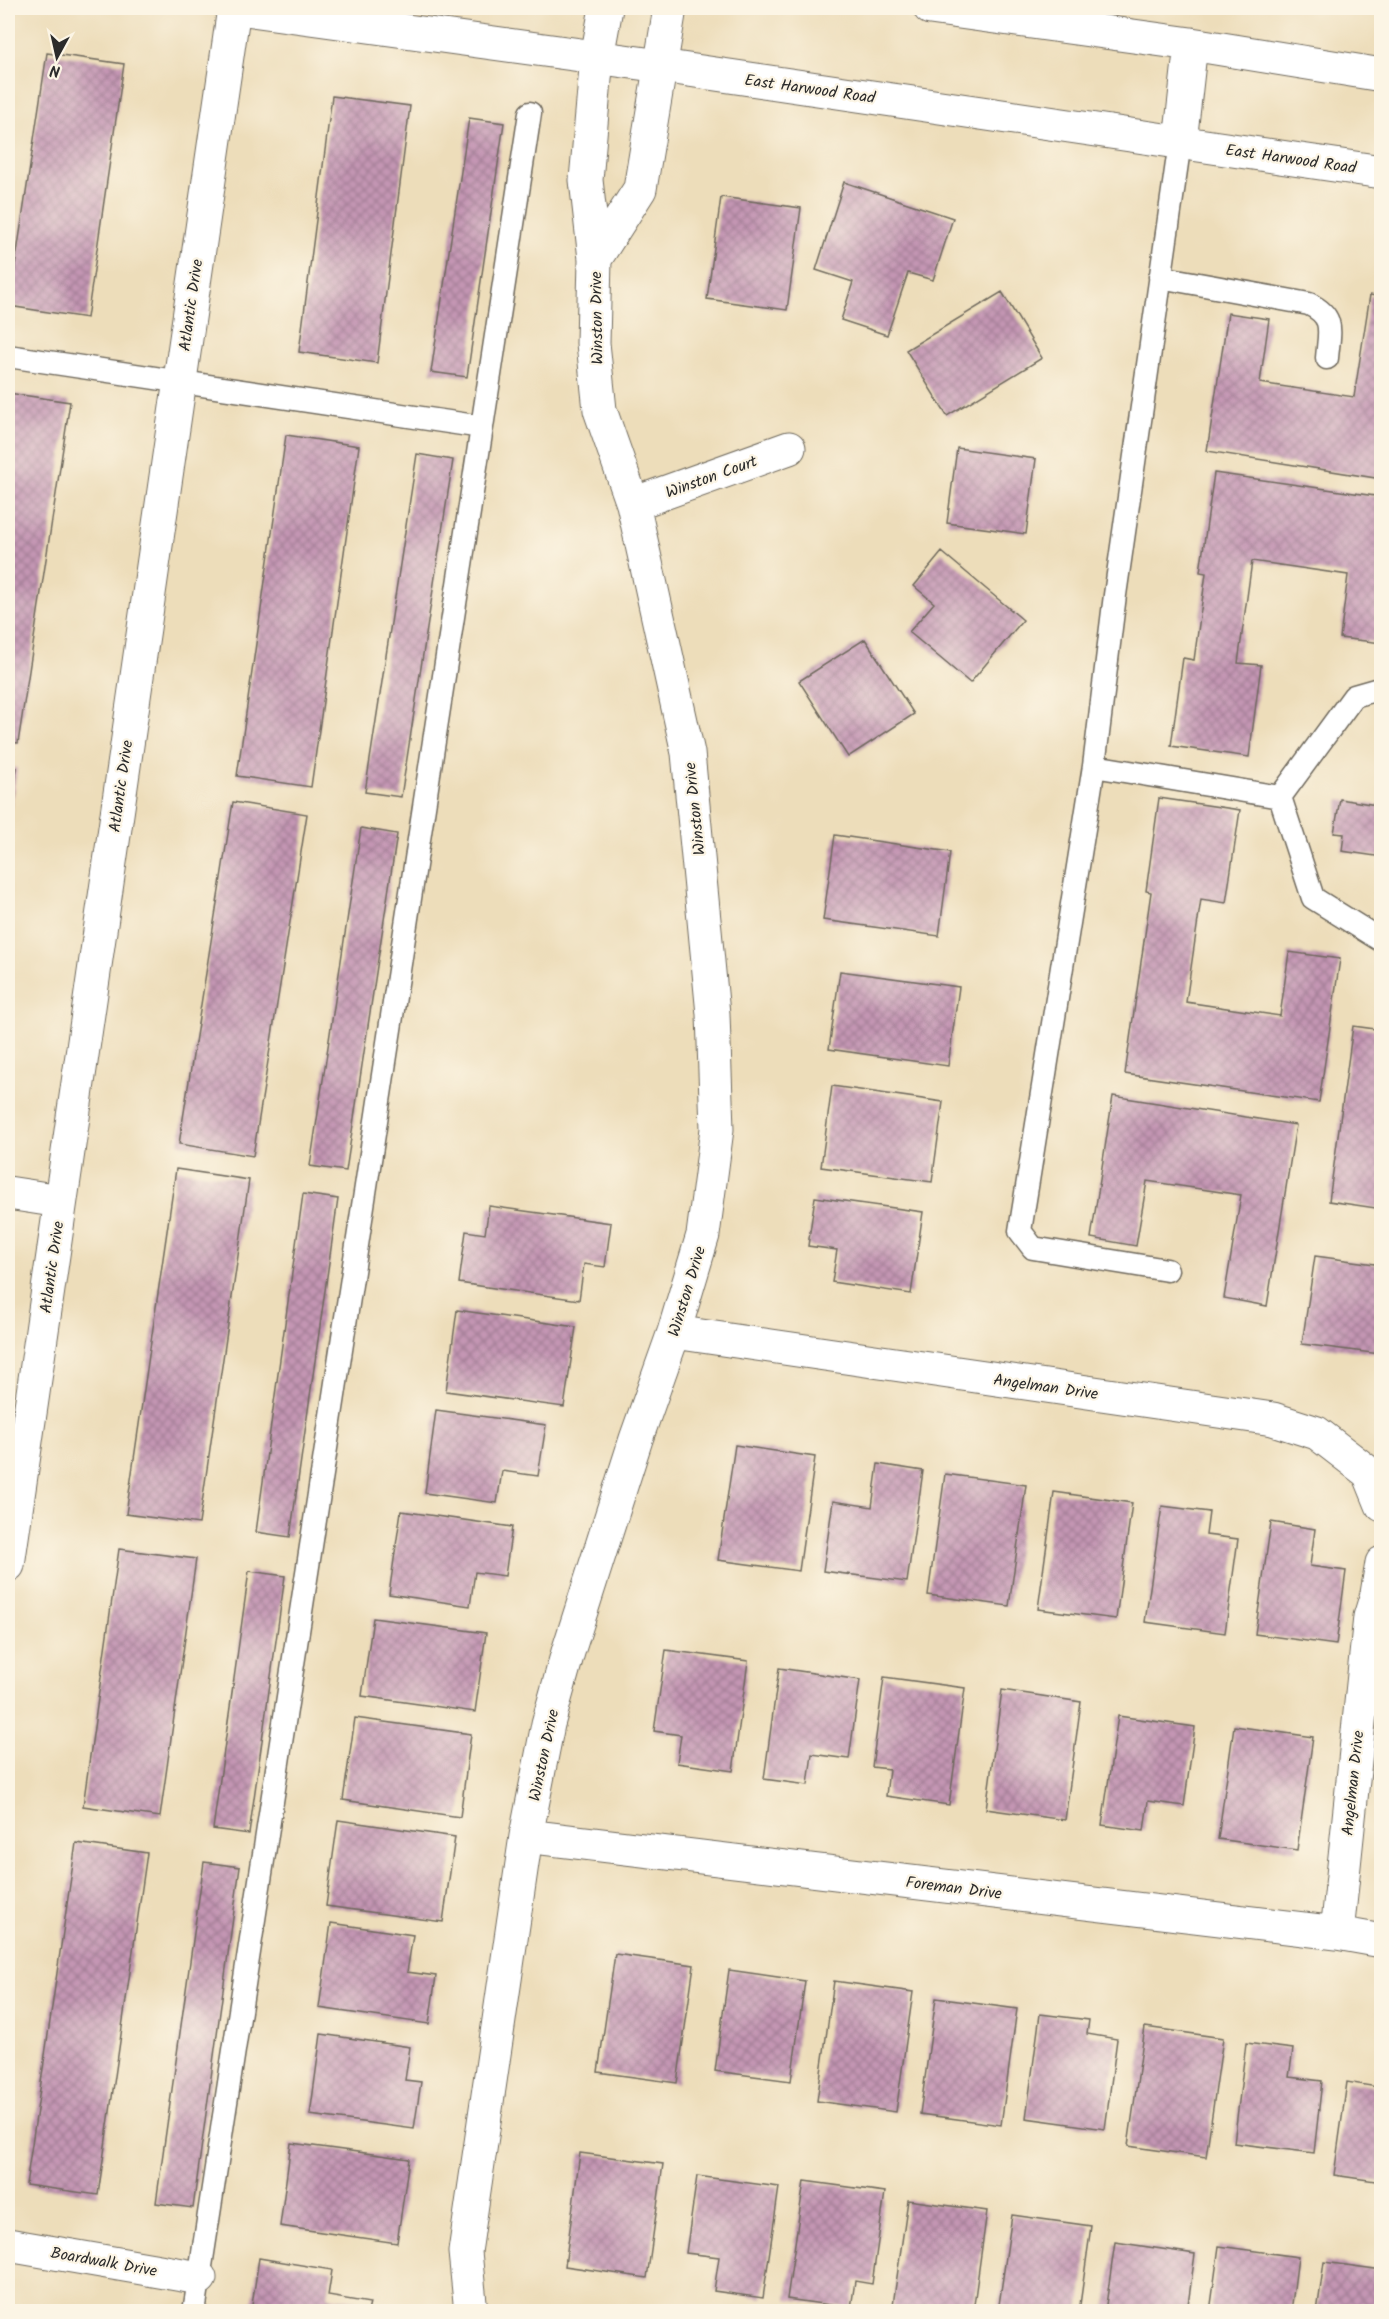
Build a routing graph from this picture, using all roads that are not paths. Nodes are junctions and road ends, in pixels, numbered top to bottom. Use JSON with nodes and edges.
{"nodes":[{"id":1,"x":234,"y":8,"type":"edge"},
{"id":2,"x":238,"y":8,"type":"edge"},
{"id":3,"x":606,"y":8,"type":"edge"},
{"id":4,"x":670,"y":8,"type":"edge"},
{"id":5,"x":930,"y":8,"type":"edge"},
{"id":6,"x":1191,"y":44,"type":"junction"},
{"id":7,"x":597,"y":57,"type":"junction"},
{"id":8,"x":662,"y":66,"type":"junction"},
{"id":9,"x":1382,"y":75,"type":"edge"},
{"id":10,"x":530,"y":113,"type":"dead end"},
{"id":11,"x":1180,"y":142,"type":"junction"},
{"id":12,"x":1382,"y":172,"type":"edge"},
{"id":13,"x":595,"y":259,"type":"junction"},
{"id":14,"x":1160,"y":278,"type":"junction"},
{"id":15,"x":8,"y":356,"type":"edge"},
{"id":16,"x":1327,"y":358,"type":"dead end"},
{"id":17,"x":179,"y":382,"type":"junction"},
{"id":18,"x":482,"y":427,"type":"junction"},
{"id":19,"x":789,"y":448,"type":"dead end"},
{"id":20,"x":633,"y":504,"type":"junction"},
{"id":21,"x":1382,"y":688,"type":"edge"},
{"id":22,"x":1094,"y":766,"type":"junction"},
{"id":23,"x":1280,"y":797,"type":"junction"},
{"id":24,"x":1382,"y":941,"type":"edge"},
{"id":25,"x":8,"y":1193,"type":"edge"},
{"id":26,"x":60,"y":1201,"type":"junction"},
{"id":27,"x":1167,"y":1270,"type":"dead end"},
{"id":28,"x":674,"y":1332,"type":"junction"},
{"id":29,"x":1382,"y":1505,"type":"edge"},
{"id":30,"x":1382,"y":1563,"type":"edge"},
{"id":31,"x":8,"y":1565,"type":"edge"},
{"id":32,"x":526,"y":1836,"type":"junction"},
{"id":33,"x":1337,"y":1933,"type":"junction"},
{"id":34,"x":1382,"y":1941,"type":"edge"},
{"id":35,"x":8,"y":2245,"type":"edge"},
{"id":36,"x":200,"y":2278,"type":"junction"},
{"id":37,"x":194,"y":2312,"type":"edge"},
{"id":38,"x":471,"y":2312,"type":"edge"}],
"edges":[{"from":1,"to":17,"type":"street","name":"Atlantic Drive"},
{"from":2,"to":7,"type":"street","name":"East Harwood Road"},
{"from":3,"to":7,"type":"street","name":"Winston Drive"},
{"from":4,"to":8,"type":"street","name":"Winston Drive"},
{"from":5,"to":6,"type":"street"},
{"from":6,"to":9,"type":"street"},
{"from":6,"to":11,"type":"street"},
{"from":7,"to":8,"type":"street","name":"East Harwood Road"},
{"from":7,"to":13,"type":"street","name":"Winston Drive"},
{"from":8,"to":11,"type":"street","name":"East Harwood Road"},
{"from":8,"to":13,"type":"street","name":"Winston Drive"},
{"from":10,"to":18,"type":"lane"},
{"from":11,"to":12,"type":"street","name":"East Harwood Road"},
{"from":11,"to":14,"type":"lane"},
{"from":13,"to":20,"type":"street","name":"Winston Drive"},
{"from":14,"to":16,"type":"lane"},
{"from":14,"to":22,"type":"lane"},
{"from":15,"to":17,"type":"lane"},
{"from":17,"to":18,"type":"lane"},
{"from":17,"to":26,"type":"street","name":"Atlantic Drive"},
{"from":18,"to":36,"type":"lane"},
{"from":19,"to":20,"type":"street","name":"Winston Court"},
{"from":20,"to":28,"type":"street","name":"Winston Drive"},
{"from":21,"to":23,"type":"lane"},
{"from":22,"to":23,"type":"lane"},
{"from":22,"to":27,"type":"lane"},
{"from":23,"to":24,"type":"lane"},
{"from":25,"to":26,"type":"street"},
{"from":26,"to":31,"type":"street","name":"Atlantic Drive"},
{"from":28,"to":29,"type":"street","name":"Angelman Drive"},
{"from":28,"to":32,"type":"street","name":"Winston Drive"},
{"from":30,"to":33,"type":"street","name":"Angelman Drive"},
{"from":32,"to":33,"type":"street","name":"Foreman Drive"},
{"from":32,"to":38,"type":"street","name":"Winston Drive"},
{"from":33,"to":34,"type":"street","name":"Foreman Drive"},
{"from":35,"to":36,"type":"street","name":"Boardwalk Drive"},
{"from":36,"to":37,"type":"lane"}]}
